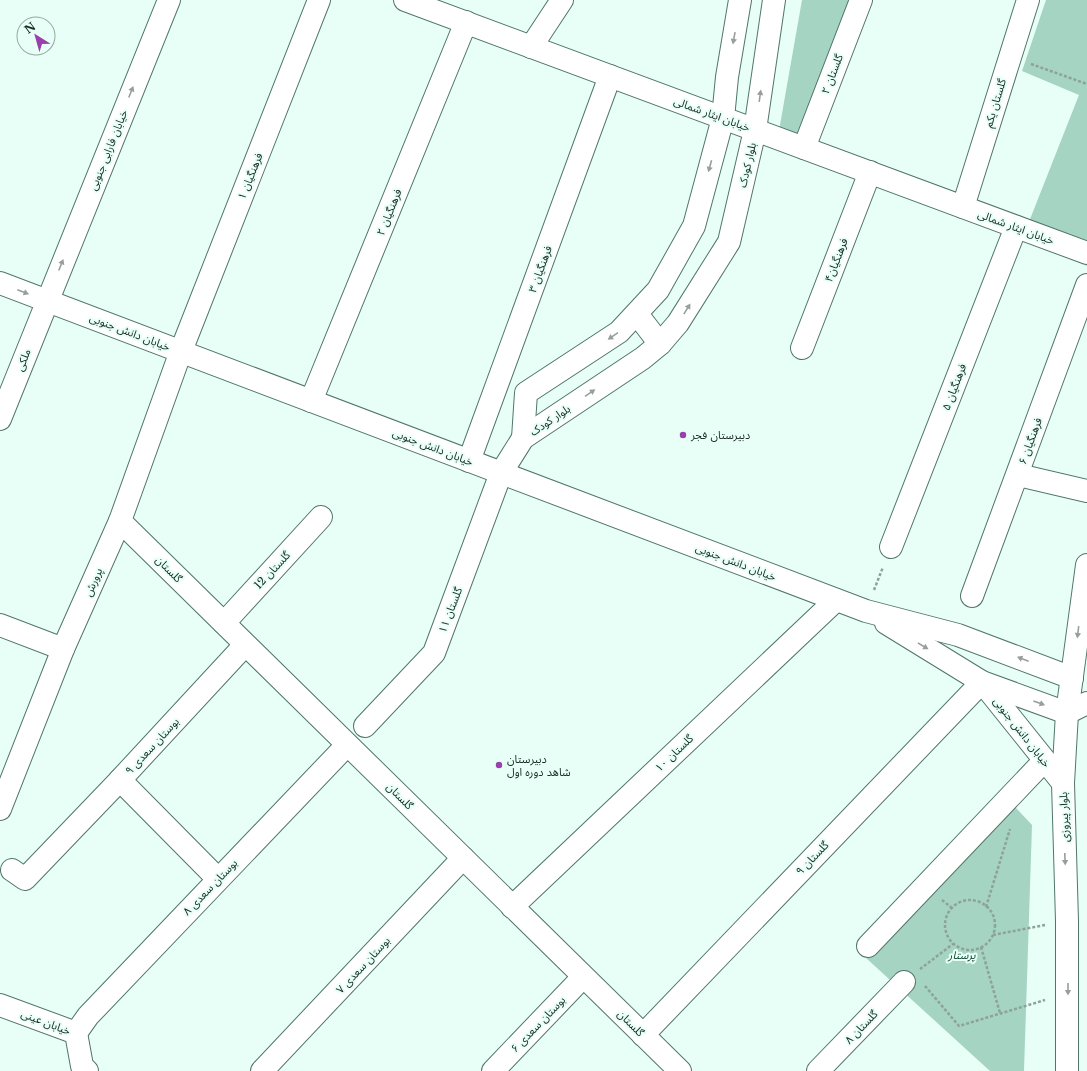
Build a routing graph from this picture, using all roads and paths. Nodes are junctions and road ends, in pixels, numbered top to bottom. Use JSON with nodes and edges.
{"nodes":[{"id":1,"x":169,"y":0,"type":"edge"},
{"id":2,"x":320,"y":0,"type":"edge"},
{"id":3,"x":405,"y":0,"type":"edge"},
{"id":4,"x":562,"y":0,"type":"edge"},
{"id":5,"x":740,"y":0,"type":"edge"},
{"id":6,"x":774,"y":0,"type":"edge"},
{"id":7,"x":861,"y":0,"type":"edge"},
{"id":8,"x":1028,"y":0,"type":"edge"},
{"id":9,"x":466,"y":22,"type":"junction"},
{"id":10,"x":531,"y":47,"type":"junction"},
{"id":11,"x":1010,"y":56,"type":"junction"},
{"id":12,"x":610,"y":76,"type":"junction"},
{"id":13,"x":1087,"y":84,"type":"edge"},
{"id":14,"x":722,"y":118,"type":"junction"},
{"id":15,"x":755,"y":130,"type":"junction"},
{"id":16,"x":804,"y":148,"type":"junction"},
{"id":17,"x":870,"y":172,"type":"junction"},
{"id":18,"x":963,"y":207,"type":"junction"},
{"id":19,"x":1016,"y":227,"type":"junction"},
{"id":20,"x":1087,"y":253,"type":"edge"},
{"id":21,"x":0,"y":283,"type":"edge"},
{"id":22,"x":1087,"y":285,"type":"edge"},
{"id":23,"x":47,"y":301,"type":"junction"},
{"id":24,"x":637,"y":314,"type":"junction"},
{"id":25,"x":660,"y":344,"type":"junction"},
{"id":26,"x":802,"y":348,"type":"dead end"},
{"id":27,"x":181,"y":352,"type":"junction"},
{"id":28,"x":498,"y":382,"type":"junction"},
{"id":29,"x":526,"y":393,"type":"junction"},
{"id":30,"x":311,"y":401,"type":"junction"},
{"id":31,"x":0,"y":419,"type":"edge"},
{"id":32,"x":523,"y":438,"type":"junction"},
{"id":33,"x":469,"y":461,"type":"junction"},
{"id":34,"x":502,"y":473,"type":"junction"},
{"id":35,"x":1018,"y":475,"type":"junction"},
{"id":36,"x":1087,"y":490,"type":"edge"},
{"id":37,"x":321,"y":517,"type":"dead end"},
{"id":38,"x":120,"y":521,"type":"junction"},
{"id":39,"x":891,"y":547,"type":"joint"},
{"id":40,"x":1087,"y":565,"type":"edge"},
{"id":41,"x":972,"y":596,"type":"dead end"},
{"id":42,"x":836,"y":600,"type":"junction"},
{"id":43,"x":866,"y":611,"type":"junction"},
{"id":44,"x":224,"y":623,"type":"junction"},
{"id":45,"x":0,"y":625,"type":"edge"},
{"id":46,"x":245,"y":645,"type":"junction"},
{"id":47,"x":63,"y":649,"type":"junction"},
{"id":48,"x":982,"y":682,"type":"junction"},
{"id":49,"x":1080,"y":682,"type":"edge"},
{"id":50,"x":1087,"y":703,"type":"edge"},
{"id":51,"x":1067,"y":713,"type":"junction"},
{"id":52,"x":365,"y":726,"type":"dead end"},
{"id":53,"x":347,"y":745,"type":"junction"},
{"id":54,"x":1044,"y":762,"type":"junction"},
{"id":55,"x":120,"y":780,"type":"junction"},
{"id":56,"x":1063,"y":783,"type":"junction"},
{"id":57,"x":0,"y":809,"type":"edge"},
{"id":58,"x":1011,"y":826,"type":"dead end"},
{"id":59,"x":463,"y":858,"type":"junction"},
{"id":60,"x":12,"y":870,"type":"dead end"},
{"id":61,"x":218,"y":879,"type":"junction"},
{"id":62,"x":512,"y":907,"type":"junction"},
{"id":63,"x":986,"y":907,"type":"junction"},
{"id":64,"x":1067,"y":921,"type":"junction"},
{"id":65,"x":993,"y":935,"type":"junction"},
{"id":66,"x":953,"y":944,"type":"junction"},
{"id":67,"x":868,"y":946,"type":"dead end"},
{"id":68,"x":981,"y":947,"type":"junction"},
{"id":69,"x":584,"y":976,"type":"junction"},
{"id":70,"x":909,"y":978,"type":"junction"},
{"id":71,"x":1068,"y":992,"type":"junction"},
{"id":72,"x":0,"y":1005,"type":"edge"},
{"id":73,"x":1000,"y":1013,"type":"junction"},
{"id":74,"x":76,"y":1033,"type":"junction"},
{"id":75,"x":643,"y":1035,"type":"junction"},
{"id":76,"x":87,"y":1071,"type":"edge"},
{"id":77,"x":262,"y":1071,"type":"edge"},
{"id":78,"x":493,"y":1071,"type":"edge"},
{"id":79,"x":680,"y":1071,"type":"edge"},
{"id":80,"x":818,"y":1071,"type":"edge"},
{"id":81,"x":1067,"y":1071,"type":"edge"}],
"edges":[{"from":23,"to":1,"type":"street","name":"خیابان فارابی جنوبی","one_way":true},
{"from":2,"to":27,"type":"street","name":"فرهنگیان ۱"},
{"from":3,"to":9,"type":"street","name":"خیابان ایثار شمالی"},
{"from":4,"to":10,"type":"street"},
{"from":5,"to":14,"type":"street","one_way":true},
{"from":15,"to":6,"type":"street","name":"بلوار کودک","one_way":true},
{"from":7,"to":16,"type":"street","name":"گلستان ۲"},
{"from":8,"to":11,"type":"street","name":"گلستان یکم"},
{"from":9,"to":10,"type":"street","name":"خیابان ایثار شمالی"},
{"from":9,"to":30,"type":"street","name":"فرهنگیان ۲"},
{"from":10,"to":12,"type":"street","name":"خیابان ایثار شمالی"},
{"from":11,"to":13,"type":"path"},
{"from":11,"to":18,"type":"street","name":"گلستان یکم"},
{"from":12,"to":14,"type":"street","name":"خیابان ایثار شمالی"},
{"from":12,"to":28,"type":"street","name":"فرهنگیان ۳"},
{"from":14,"to":15,"type":"street","name":"خیابان ایثار شمالی"},
{"from":14,"to":24,"type":"street","one_way":true},
{"from":15,"to":16,"type":"street","name":"خیابان ایثار شمالی"},
{"from":25,"to":15,"type":"street","name":"بلوار کودک","one_way":true},
{"from":16,"to":17,"type":"street","name":"خیابان ایثار شمالی"},
{"from":17,"to":18,"type":"street","name":"خیابان ایثار شمالی"},
{"from":17,"to":26,"type":"street","name":"فرهنگیان۴"},
{"from":18,"to":19,"type":"street","name":"خیابان ایثار شمالی"},
{"from":19,"to":20,"type":"street","name":"خیابان ایثار شمالی"},
{"from":19,"to":39,"type":"street","name":"فرهنگیان ۵"},
{"from":21,"to":23,"type":"street","name":"خیابان دانش جنوبی","one_way":true},
{"from":22,"to":35,"type":"street","name":"فرهنگیان ۶"},
{"from":23,"to":27,"type":"street","name":"خیابان دانش جنوبی"},
{"from":23,"to":31,"type":"street","name":"ملکی"},
{"from":24,"to":25,"type":"street"},
{"from":24,"to":29,"type":"street","one_way":true},
{"from":32,"to":25,"type":"street","name":"بلوار کودک","one_way":true},
{"from":27,"to":30,"type":"street","name":"خیابان دانش جنوبی"},
{"from":27,"to":38,"type":"street","name":"پرورش"},
{"from":28,"to":29,"type":"street"},
{"from":28,"to":33,"type":"street","name":"فرهنگیان ۳"},
{"from":29,"to":32,"type":"street","name":"بلوار کودک"},
{"from":30,"to":33,"type":"street","name":"خیابان دانش جنوبی"},
{"from":32,"to":34,"type":"street","name":"گلستان ۱۱"},
{"from":33,"to":34,"type":"street","name":"خیابان دانش جنوبی"},
{"from":34,"to":42,"type":"street","name":"خیابان دانش جنوبی"},
{"from":34,"to":52,"type":"street","name":"گلستان ۱۱"},
{"from":35,"to":36,"type":"street"},
{"from":35,"to":41,"type":"street","name":"فرهنگیان ۶"},
{"from":37,"to":44,"type":"street","name":"گلستان 12"},
{"from":38,"to":44,"type":"street","name":"گلستان"},
{"from":38,"to":47,"type":"street","name":"پرورش"},
{"from":39,"to":43,"type":"path"},
{"from":40,"to":49,"type":"street","name":"بلوار پیروزی","one_way":true},
{"from":42,"to":43,"type":"street","name":"خیابان دانش جنوبی"},
{"from":42,"to":62,"type":"street","name":"گلستان ۱۰"},
{"from":43,"to":48,"type":"street","name":"خیابان دانش جنوبی","one_way":true},
{"from":49,"to":43,"type":"street","name":"خیابان دانش جنوبی","one_way":true},
{"from":44,"to":46,"type":"street","name":"گلستان"},
{"from":45,"to":47,"type":"street"},
{"from":46,"to":53,"type":"street","name":"گلستان"},
{"from":46,"to":55,"type":"street","name":"بوستان سعدی ۹"},
{"from":47,"to":57,"type":"street","name":"پرورش"},
{"from":48,"to":51,"type":"street","name":"خیابان دانش جنوبی","one_way":true},
{"from":48,"to":54,"type":"street","name":"خیابان دانش جنوبی"},
{"from":48,"to":75,"type":"street","name":"گلستان ۹"},
{"from":49,"to":51,"type":"street","name":"بلوار پیروزی"},
{"from":50,"to":51,"type":"street"},
{"from":51,"to":56,"type":"street","name":"بلوار پیروزی"},
{"from":53,"to":59,"type":"street","name":"گلستان"},
{"from":53,"to":61,"type":"street","name":"بوستان سعدی ۸"},
{"from":54,"to":56,"type":"street","name":"خیابان دانش جنوبی"},
{"from":54,"to":67,"type":"street"},
{"from":55,"to":60,"type":"street"},
{"from":55,"to":61,"type":"street","name":"بوستان سعدی ۹"},
{"from":56,"to":64,"type":"street","name":"بلوار پیروزی","one_way":true},
{"from":58,"to":63,"type":"path"},
{"from":59,"to":62,"type":"street","name":"گلستان"},
{"from":59,"to":77,"type":"street","name":"بوستان سعدی ۷"},
{"from":61,"to":74,"type":"street","name":"بوستان سعدی ۸"},
{"from":62,"to":69,"type":"street","name":"گلستان"},
{"from":63,"to":65,"type":"path"},
{"from":63,"to":66,"type":"path"},
{"from":64,"to":65,"type":"path"},
{"from":64,"to":71,"type":"street","name":"بلوار پیروزی","one_way":true},
{"from":65,"to":68,"type":"path"},
{"from":66,"to":68,"type":"path"},
{"from":66,"to":70,"type":"path"},
{"from":68,"to":73,"type":"path"},
{"from":69,"to":75,"type":"street","name":"گلستان"},
{"from":69,"to":78,"type":"street","name":"بوستان سعدی ۶"},
{"from":70,"to":73,"type":"path"},
{"from":70,"to":80,"type":"street","name":"گلستان ۸"},
{"from":71,"to":73,"type":"path"},
{"from":71,"to":81,"type":"street","name":"بلوار پیروزی"},
{"from":72,"to":74,"type":"street","name":"خیابان عینی"},
{"from":74,"to":76,"type":"street","name":"خیابان عینی"},
{"from":75,"to":79,"type":"street","name":"گلستان"}]}
